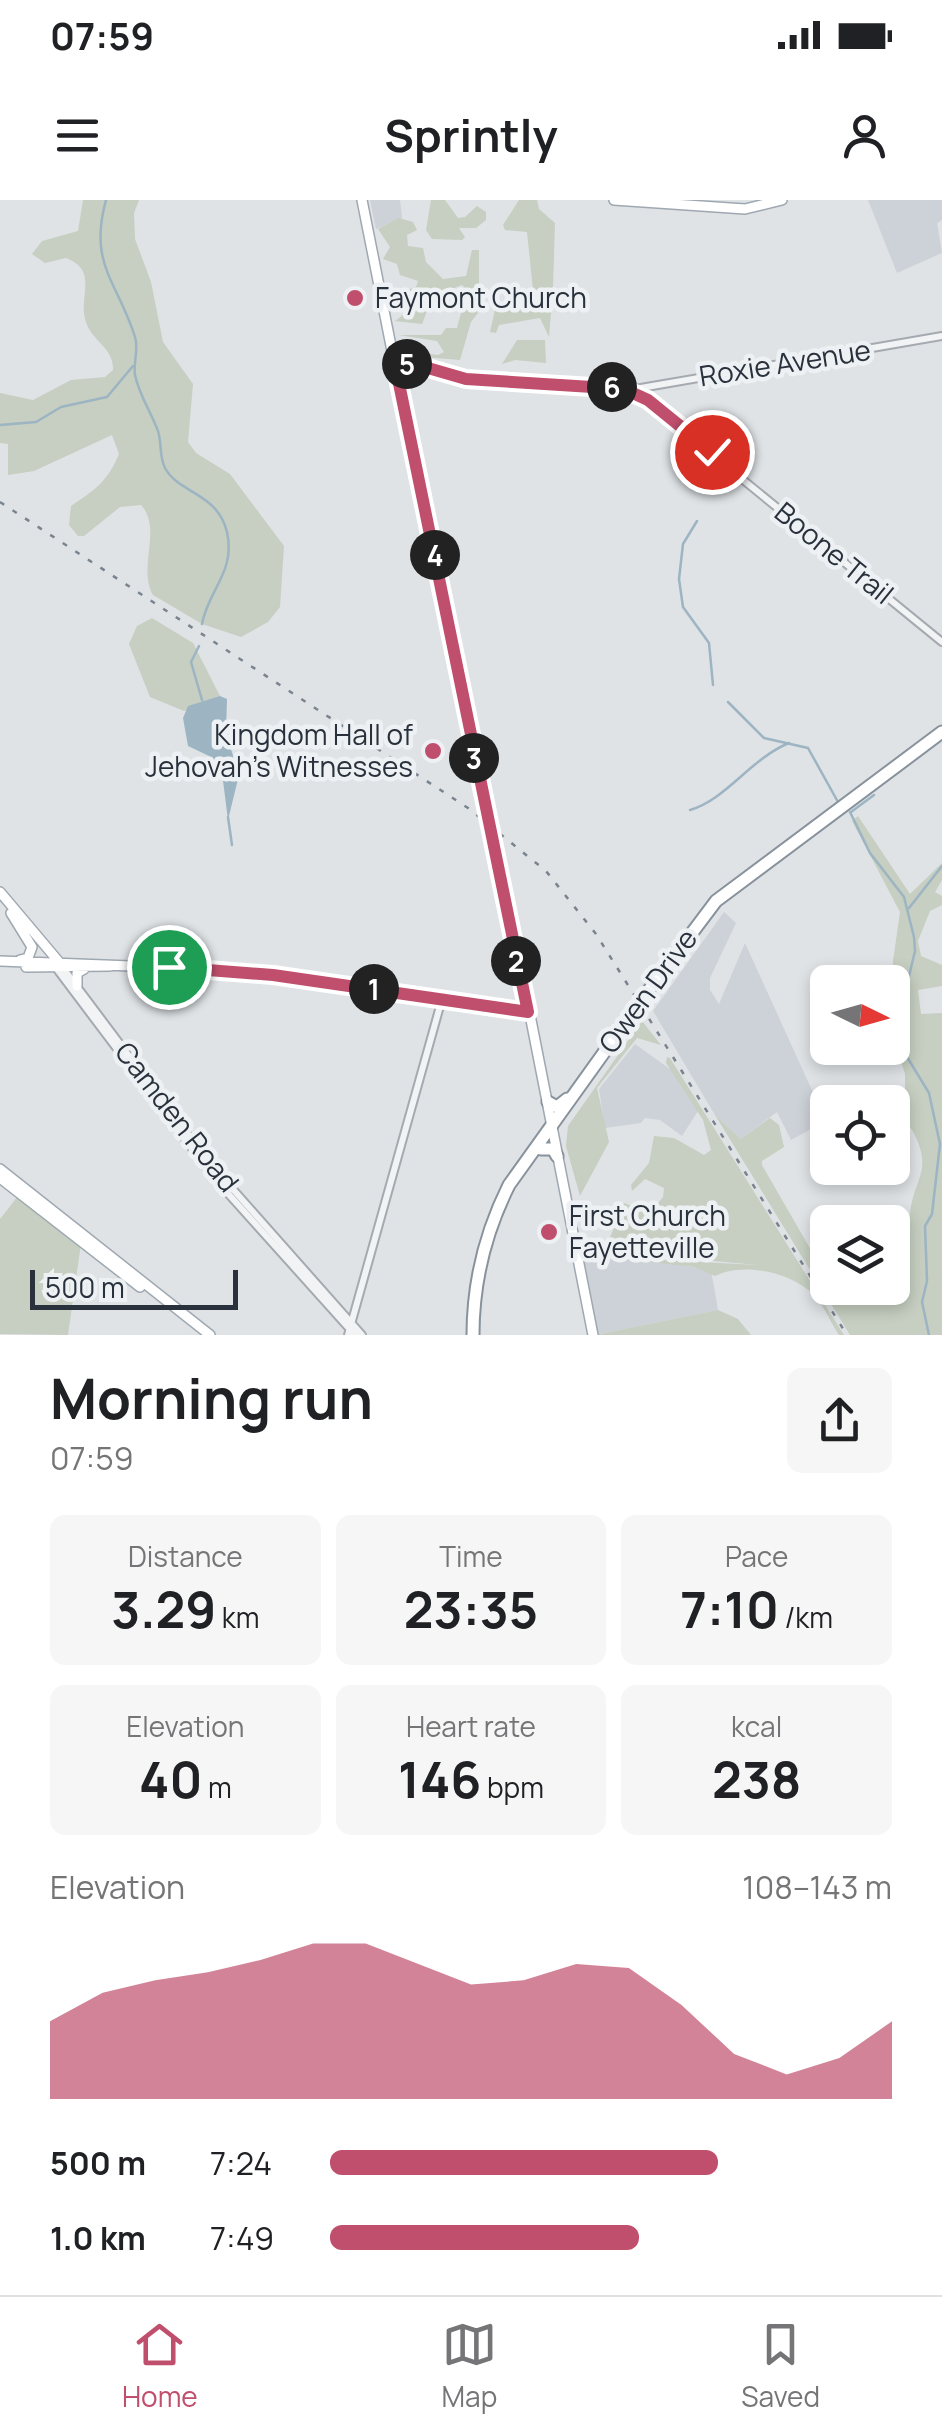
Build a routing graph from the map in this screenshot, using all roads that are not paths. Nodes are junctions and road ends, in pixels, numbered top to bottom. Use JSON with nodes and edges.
{"nodes":[{"id":1,"x":362,"y":200,"type":"edge"},
{"id":2,"x":614,"y":200,"type":"edge"},
{"id":3,"x":782,"y":200,"type":"edge"},
{"id":4,"x":704,"y":203,"type":"edge"},
{"id":5,"x":942,"y":336,"type":"edge"},
{"id":6,"x":395,"y":364,"type":"junction"},
{"id":7,"x":628,"y":390,"type":"junction"},
{"id":8,"x":942,"y":642,"type":"edge"},
{"id":9,"x":942,"y":735,"type":"edge"},
{"id":10,"x":874,"y":784,"type":"junction"},
{"id":11,"x":0,"y":892,"type":"edge"},
{"id":12,"x":0,"y":901,"type":"edge"},
{"id":13,"x":719,"y":903,"type":"junction"},
{"id":14,"x":10,"y":911,"type":"junction"},
{"id":15,"x":4,"y":962,"type":"edge"},
{"id":16,"x":57,"y":965,"type":"junction"},
{"id":17,"x":112,"y":966,"type":"junction"},
{"id":18,"x":85,"y":969,"type":"junction"},
{"id":19,"x":77,"y":986,"type":"junction"},
{"id":20,"x":647,"y":996,"type":"junction"},
{"id":21,"x":442,"y":999,"type":"junction"},
{"id":22,"x":528,"y":1012,"type":"junction"},
{"id":23,"x":634,"y":1014,"type":"junction"},
{"id":24,"x":578,"y":1090,"type":"junction"},
{"id":25,"x":548,"y":1102,"type":"junction"},
{"id":26,"x":551,"y":1127,"type":"junction"},
{"id":27,"x":541,"y":1149,"type":"junction"},
{"id":28,"x":558,"y":1156,"type":"junction"},
{"id":29,"x":0,"y":1174,"type":"edge"},
{"id":30,"x":73,"y":1236,"type":"junction"},
{"id":31,"x":115,"y":1260,"type":"junction"},
{"id":32,"x":177,"y":1313,"type":"junction"},
{"id":33,"x":476,"y":1313,"type":"junction"},
{"id":34,"x":353,"y":1331,"type":"edge"},
{"id":35,"x":205,"y":1334,"type":"edge"},
{"id":36,"x":476,"y":1335,"type":"edge"},
{"id":37,"x":592,"y":1335,"type":"edge"}],
"edges":[{"from":1,"to":6,"type":"main road"},
{"from":2,"to":4,"type":"main road"},
{"from":3,"to":4,"type":"main road"},
{"from":5,"to":7,"type":"street","name":"Roxie Avenue"},
{"from":6,"to":7,"type":"street","name":"Boone Trail"},
{"from":6,"to":22,"type":"main road","bridge":true},
{"from":7,"to":8,"type":"street","name":"Boone Trail"},
{"from":9,"to":10,"type":"highway","name":"Owen Drive"},
{"from":9,"to":10,"type":"highway","name":"Owen Drive"},
{"from":10,"to":13,"type":"highway","name":"Owen Drive"},
{"from":10,"to":13,"type":"highway","name":"Owen Drive"},
{"from":11,"to":16,"type":"main road","name":"Camden Road"},
{"from":12,"to":14,"type":"main road","name":"Camden Road"},
{"from":13,"to":20,"type":"highway","name":"Owen Drive"},
{"from":13,"to":20,"type":"highway","name":"Owen Drive"},
{"from":14,"to":15,"type":"main road"},
{"from":14,"to":16,"type":"main road","name":"Camden Road"},
{"from":15,"to":16,"type":"main road"},
{"from":16,"to":17,"type":"main road"},
{"from":16,"to":18,"type":"main road"},
{"from":16,"to":19,"type":"street","name":"Camden Road"},
{"from":16,"to":34,"type":"street","name":"Camden Road"},
{"from":17,"to":18,"type":"main road"},
{"from":17,"to":21,"type":"main road"},
{"from":18,"to":19,"type":"main road"},
{"from":19,"to":34,"type":"street","name":"Camden Road"},
{"from":20,"to":23,"type":"highway","name":"Owen Drive","bridge":true},
{"from":21,"to":22,"type":"main road"},
{"from":21,"to":34,"type":"street"},
{"from":22,"to":25,"type":"main road"},
{"from":22,"to":26,"type":"main road"},
{"from":23,"to":24,"type":"highway","name":"Owen Drive"},
{"from":23,"to":26,"type":"highway","name":"Owen Drive"},
{"from":24,"to":25,"type":"highway"},
{"from":24,"to":26,"type":"highway","name":"Owen Drive"},
{"from":25,"to":26,"type":"main road"},
{"from":26,"to":27,"type":"highway","name":"Owen Drive"},
{"from":26,"to":28,"type":"main road"},
{"from":26,"to":33,"type":"highway","name":"Owen Drive"},
{"from":27,"to":28,"type":"highway"},
{"from":27,"to":33,"type":"highway","name":"Owen Drive"},
{"from":28,"to":37,"type":"main road"},
{"from":29,"to":30,"type":"main road"},
{"from":29,"to":31,"type":"main road"},
{"from":30,"to":31,"type":"main road"},
{"from":30,"to":32,"type":"main road"},
{"from":31,"to":32,"type":"main road"},
{"from":32,"to":35,"type":"main road"},
{"from":33,"to":36,"type":"highway","name":"Owen Drive"}]}
